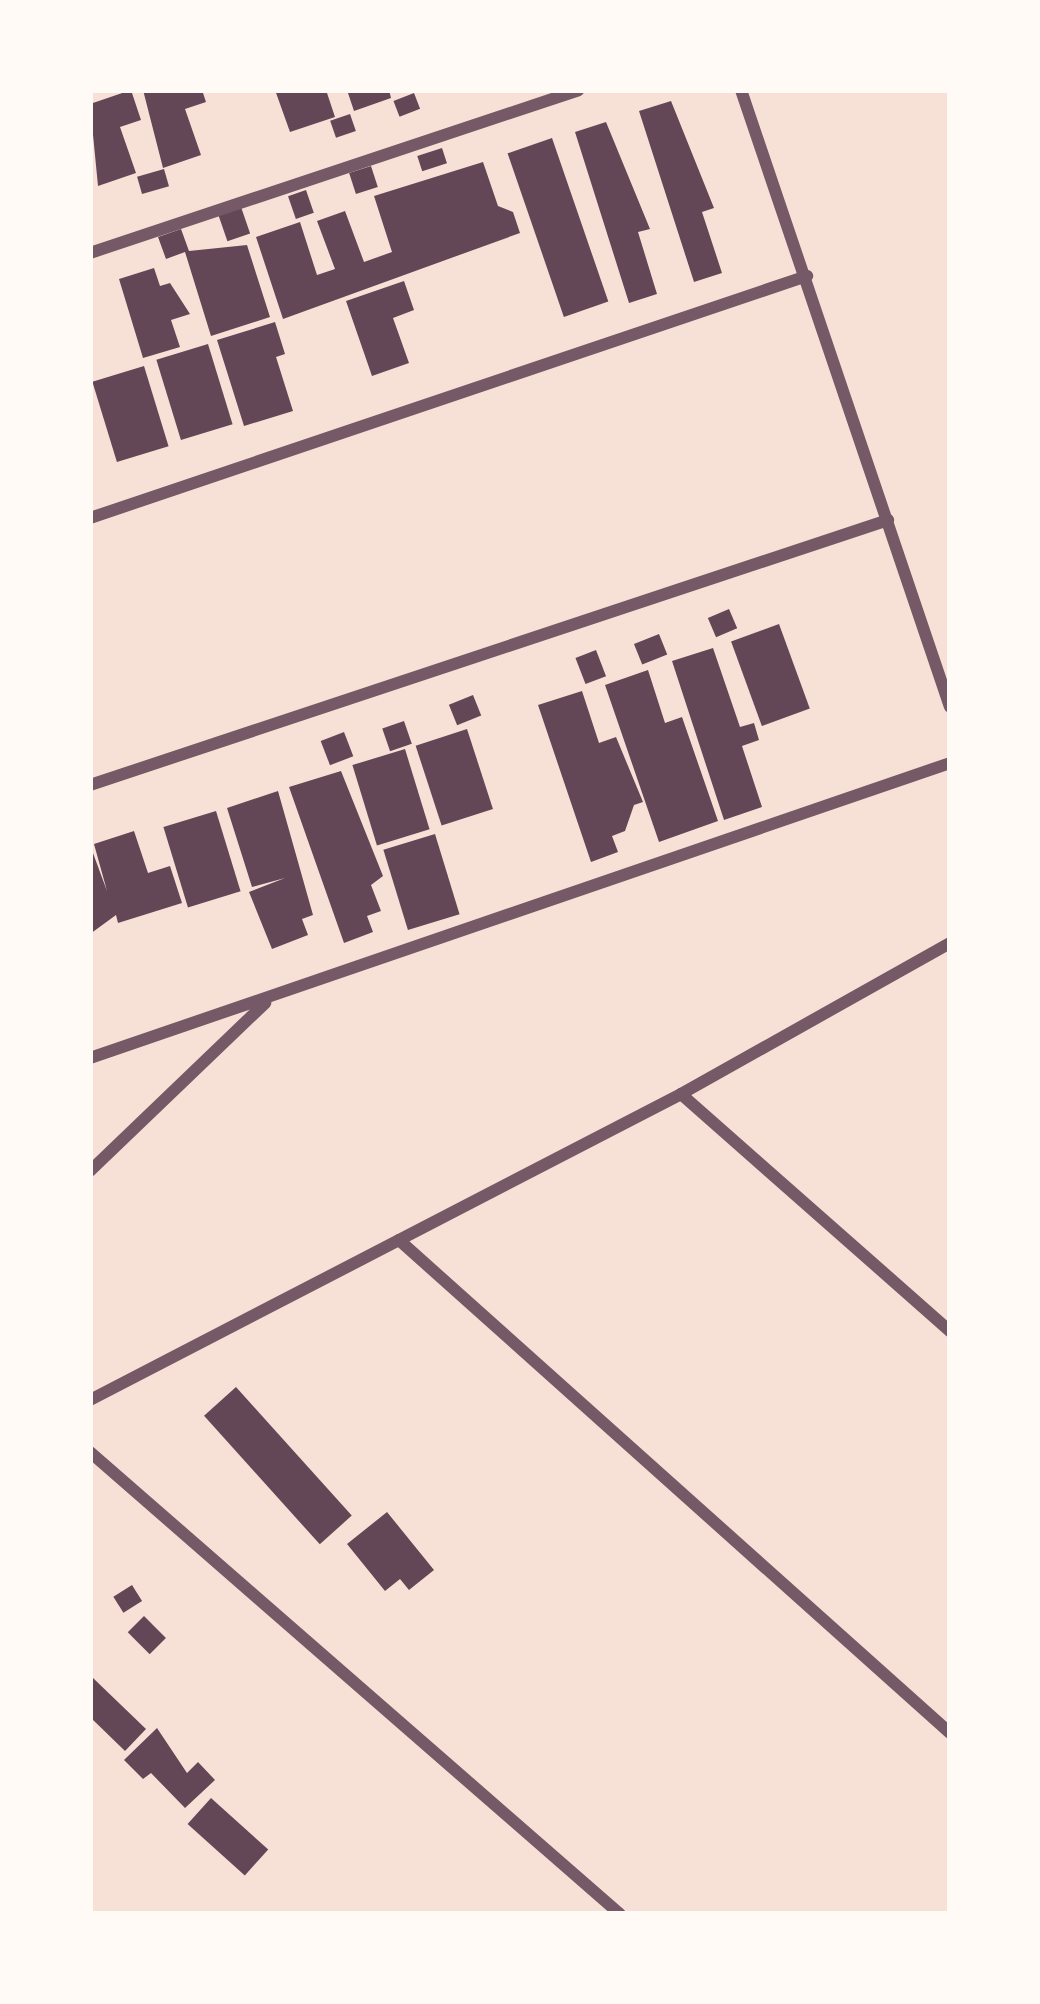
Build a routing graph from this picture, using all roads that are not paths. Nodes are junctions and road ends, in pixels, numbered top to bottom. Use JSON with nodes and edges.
{"nodes":[{"id":1,"x":579,"y":90,"type":"edge"},
{"id":2,"x":741,"y":90,"type":"edge"},
{"id":3,"x":90,"y":253,"type":"edge"},
{"id":4,"x":807,"y":276,"type":"junction"},
{"id":5,"x":90,"y":518,"type":"edge"},
{"id":6,"x":888,"y":520,"type":"junction"},
{"id":7,"x":950,"y":707,"type":"edge"},
{"id":8,"x":950,"y":763,"type":"edge"},
{"id":9,"x":90,"y":785,"type":"edge"},
{"id":10,"x":950,"y":943,"type":"edge"},
{"id":11,"x":270,"y":998,"type":"junction"},
{"id":12,"x":90,"y":1058,"type":"edge"},
{"id":13,"x":681,"y":1094,"type":"junction"},
{"id":14,"x":90,"y":1171,"type":"edge"},
{"id":15,"x":399,"y":1240,"type":"junction"},
{"id":16,"x":950,"y":1331,"type":"edge"},
{"id":17,"x":90,"y":1400,"type":"edge"},
{"id":18,"x":90,"y":1452,"type":"edge"},
{"id":19,"x":950,"y":1733,"type":"edge"},
{"id":20,"x":620,"y":1914,"type":"edge"}],
"edges":[{"from":1,"to":3,"type":"street"},
{"from":2,"to":4,"type":"street"},
{"from":4,"to":5,"type":"street"},
{"from":4,"to":6,"type":"street"},
{"from":6,"to":7,"type":"street"},
{"from":6,"to":9,"type":"street"},
{"from":8,"to":11,"type":"street"},
{"from":10,"to":13,"type":"street"},
{"from":11,"to":12,"type":"street"},
{"from":11,"to":14,"type":"street"},
{"from":13,"to":15,"type":"street"},
{"from":13,"to":16,"type":"street"},
{"from":15,"to":17,"type":"street"},
{"from":15,"to":19,"type":"street"},
{"from":18,"to":20,"type":"street"}]}
